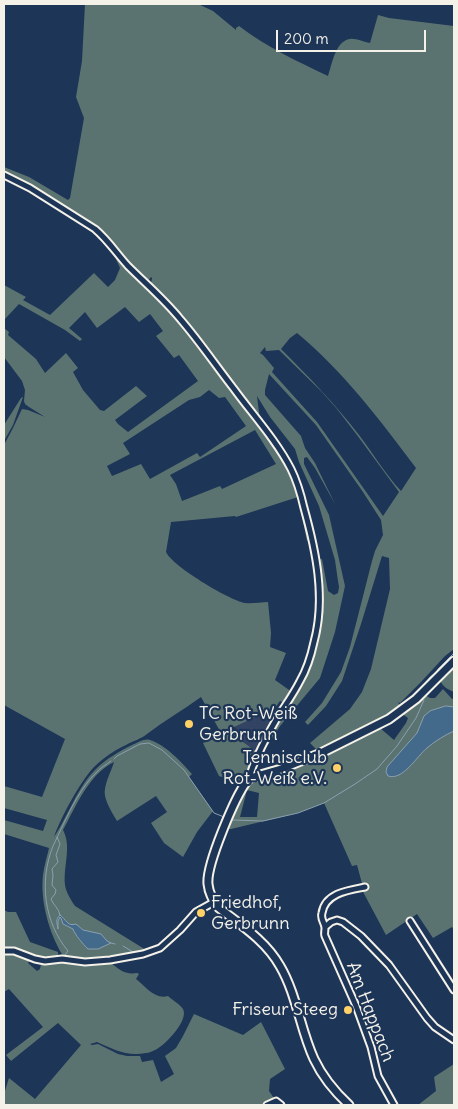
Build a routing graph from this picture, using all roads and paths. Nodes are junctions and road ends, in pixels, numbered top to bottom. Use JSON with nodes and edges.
{"nodes":[{"id":1,"x":4,"y":175,"type":"edge"},
{"id":2,"x":454,"y":661,"type":"edge"},
{"id":3,"x":247,"y":781,"type":"junction"},
{"id":4,"x":365,"y":887,"type":"dead end"},
{"id":5,"x":214,"y":902,"type":"junction"},
{"id":6,"x":410,"y":921,"type":"dead end"},
{"id":7,"x":325,"y":928,"type":"junction"},
{"id":8,"x":4,"y":951,"type":"edge"},
{"id":9,"x":454,"y":990,"type":"edge"},
{"id":10,"x":454,"y":1040,"type":"edge"},
{"id":11,"x":268,"y":1105,"type":"edge"},
{"id":12,"x":281,"y":1105,"type":"edge"},
{"id":13,"x":349,"y":1105,"type":"edge"},
{"id":14,"x":394,"y":1105,"type":"edge"}],
"edges":[{"from":1,"to":3,"type":"street"},
{"from":2,"to":3,"type":"street"},
{"from":3,"to":5,"type":"street"},
{"from":4,"to":7,"type":"street","name":"Am Happach"},
{"from":5,"to":8,"type":"street"},
{"from":5,"to":13,"type":"street"},
{"from":6,"to":9,"type":"street"},
{"from":7,"to":10,"type":"street","name":"Am Happach"},
{"from":7,"to":14,"type":"street","name":"Am Happach"},
{"from":11,"to":12,"type":"street"}]}
